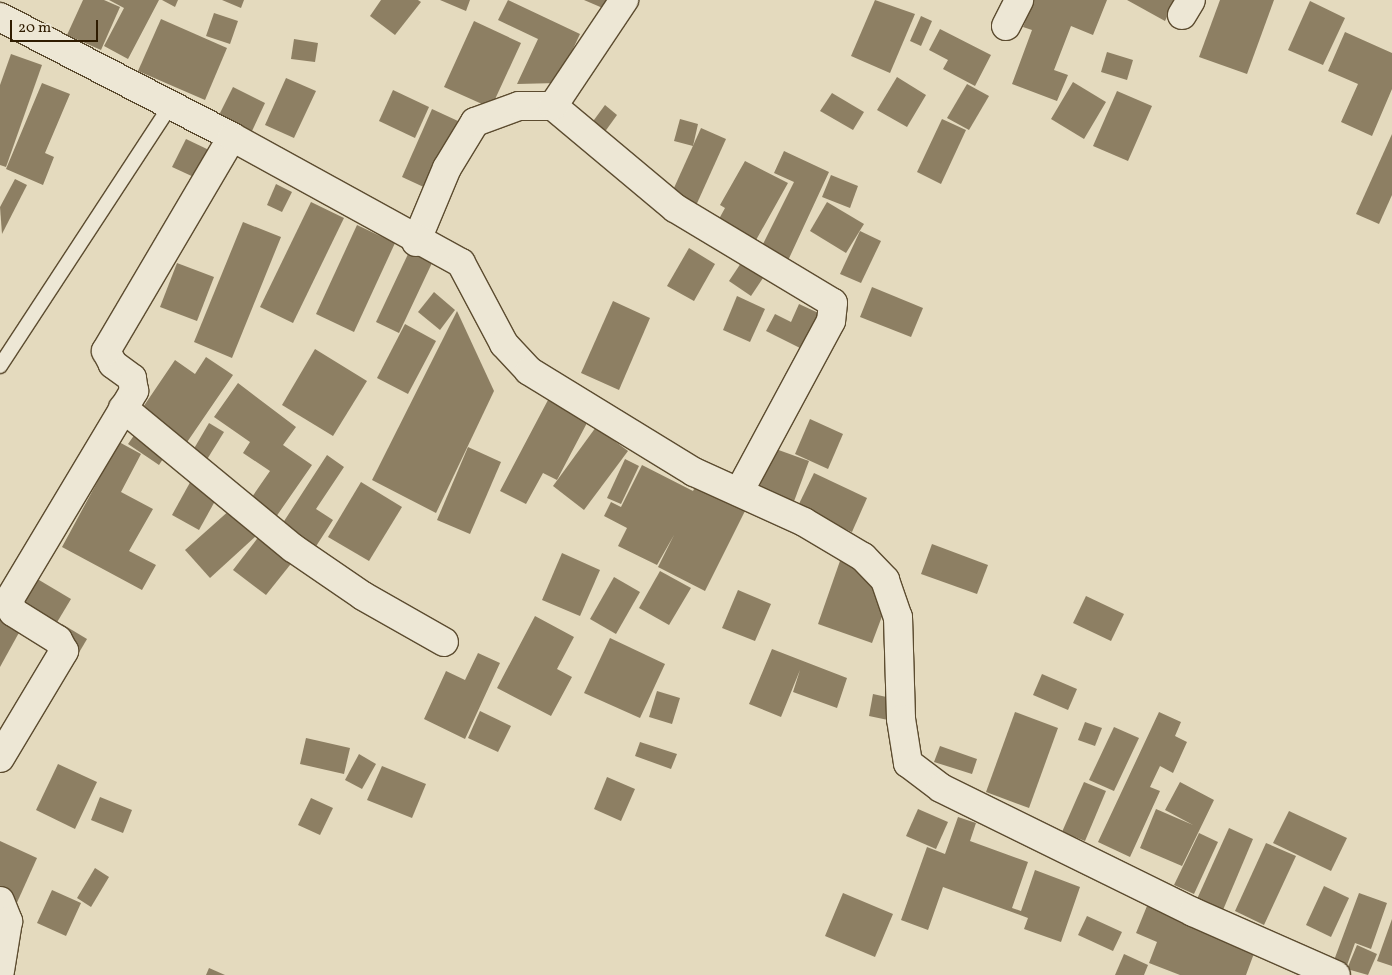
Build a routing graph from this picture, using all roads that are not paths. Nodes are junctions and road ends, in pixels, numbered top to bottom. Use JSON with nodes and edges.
{"nodes":[{"id":1,"x":624,"y":0,"type":"edge"},
{"id":2,"x":1019,"y":0,"type":"edge"},
{"id":3,"x":0,"y":17,"type":"edge"},
{"id":4,"x":1006,"y":26,"type":"dead end"},
{"id":5,"x":170,"y":105,"type":"junction"},
{"id":6,"x":553,"y":106,"type":"junction"},
{"id":7,"x":232,"y":137,"type":"junction"},
{"id":8,"x":416,"y":242,"type":"junction"},
{"id":9,"x":0,"y":366,"type":"edge"},
{"id":10,"x":123,"y":408,"type":"junction"},
{"id":11,"x":739,"y":492,"type":"junction"},
{"id":12,"x":444,"y":642,"type":"dead end"},
{"id":13,"x":0,"y":758,"type":"edge"},
{"id":14,"x":0,"y":901,"type":"edge"},
{"id":15,"x":0,"y":971,"type":"edge"},
{"id":16,"x":1336,"y":975,"type":"edge"}],
"edges":[{"from":1,"to":6,"type":"street"},
{"from":2,"to":4,"type":"street"},
{"from":3,"to":5,"type":"street"},
{"from":5,"to":7,"type":"street"},
{"from":5,"to":9,"type":"lane"},
{"from":6,"to":8,"type":"street"},
{"from":6,"to":11,"type":"street"},
{"from":7,"to":8,"type":"street"},
{"from":7,"to":10,"type":"street"},
{"from":8,"to":11,"type":"street"},
{"from":10,"to":12,"type":"street"},
{"from":10,"to":13,"type":"street"},
{"from":11,"to":16,"type":"street"},
{"from":14,"to":15,"type":"street"}]}
